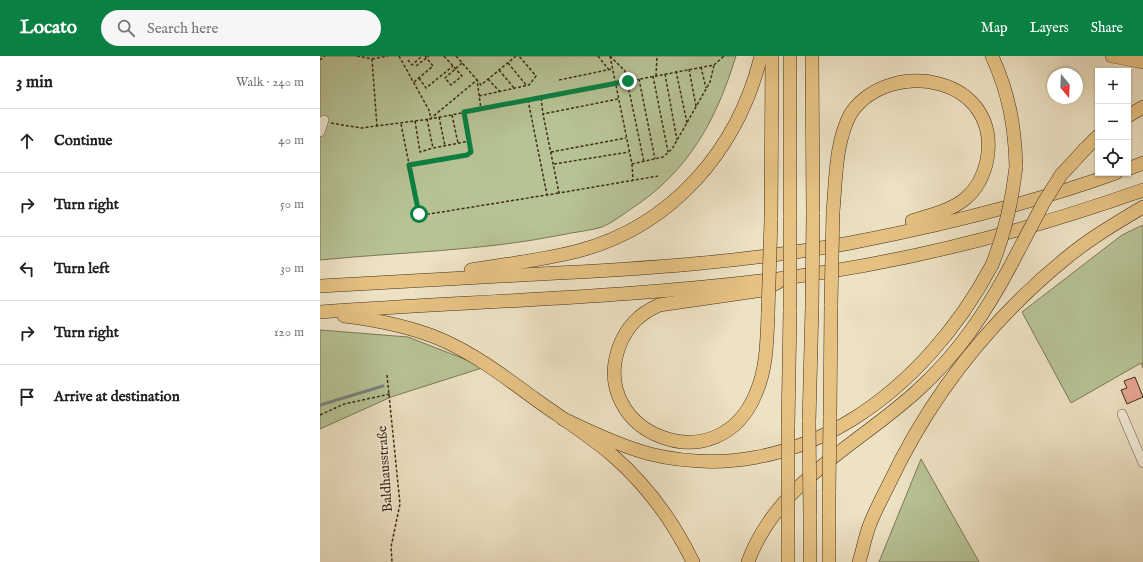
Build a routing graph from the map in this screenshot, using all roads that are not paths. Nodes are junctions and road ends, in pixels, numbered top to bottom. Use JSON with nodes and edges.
{"nodes":[{"id":1,"x":761,"y":56,"type":"edge"},
{"id":2,"x":772,"y":56,"type":"edge"},
{"id":3,"x":790,"y":56,"type":"edge"},
{"id":4,"x":812,"y":56,"type":"edge"},
{"id":5,"x":992,"y":56,"type":"edge"},
{"id":6,"x":1112,"y":56,"type":"edge"},
{"id":7,"x":1143,"y":62,"type":"edge"},
{"id":8,"x":1143,"y":107,"type":"edge"},
{"id":9,"x":1131,"y":114,"type":"edge"},
{"id":10,"x":324,"y":120,"type":"road end"},
{"id":11,"x":320,"y":132,"type":"edge"},
{"id":12,"x":1095,"y":139,"type":"edge"},
{"id":13,"x":1143,"y":163,"type":"edge"},
{"id":14,"x":1131,"y":168,"type":"edge"},
{"id":15,"x":1107,"y":176,"type":"edge"},
{"id":16,"x":1143,"y":190,"type":"edge"},
{"id":17,"x":1143,"y":207,"type":"edge"},
{"id":18,"x":849,"y":243,"type":"junction"},
{"id":19,"x":786,"y":278,"type":"junction"},
{"id":20,"x":411,"y":281,"type":"junction"},
{"id":21,"x":320,"y":286,"type":"edge"},
{"id":22,"x":320,"y":313,"type":"edge"},
{"id":23,"x":1122,"y":414,"type":"dead end"},
{"id":24,"x":563,"y":419,"type":"junction"},
{"id":25,"x":1143,"y":463,"type":"edge"},
{"id":26,"x":692,"y":562,"type":"edge"},
{"id":27,"x":748,"y":562,"type":"edge"},
{"id":28,"x":788,"y":562,"type":"edge"},
{"id":29,"x":810,"y":562,"type":"edge"},
{"id":30,"x":829,"y":562,"type":"edge"},
{"id":31,"x":859,"y":562,"type":"edge"}],
"edges":[{"from":1,"to":20,"type":"highway"},
{"from":2,"to":19,"type":"highway","bridge":true},
{"from":3,"to":28,"type":"highway","bridge":true},
{"from":4,"to":29,"type":"highway","bridge":true},
{"from":5,"to":24,"type":"highway","bridge":true},
{"from":6,"to":7,"type":"highway"},
{"from":8,"to":9,"type":"highway"},
{"from":10,"to":11,"type":"lane"},
{"from":12,"to":27,"type":"highway","bridge":true},
{"from":13,"to":14,"type":"highway"},
{"from":15,"to":18,"type":"highway"},
{"from":16,"to":19,"type":"highway"},
{"from":17,"to":31,"type":"highway"},
{"from":18,"to":20,"type":"highway"},
{"from":18,"to":30,"type":"highway","bridge":true},
{"from":19,"to":22,"type":"highway"},
{"from":20,"to":21,"type":"highway"},
{"from":22,"to":24,"type":"highway"},
{"from":23,"to":25,"type":"lane"},
{"from":24,"to":26,"type":"highway"}]}
